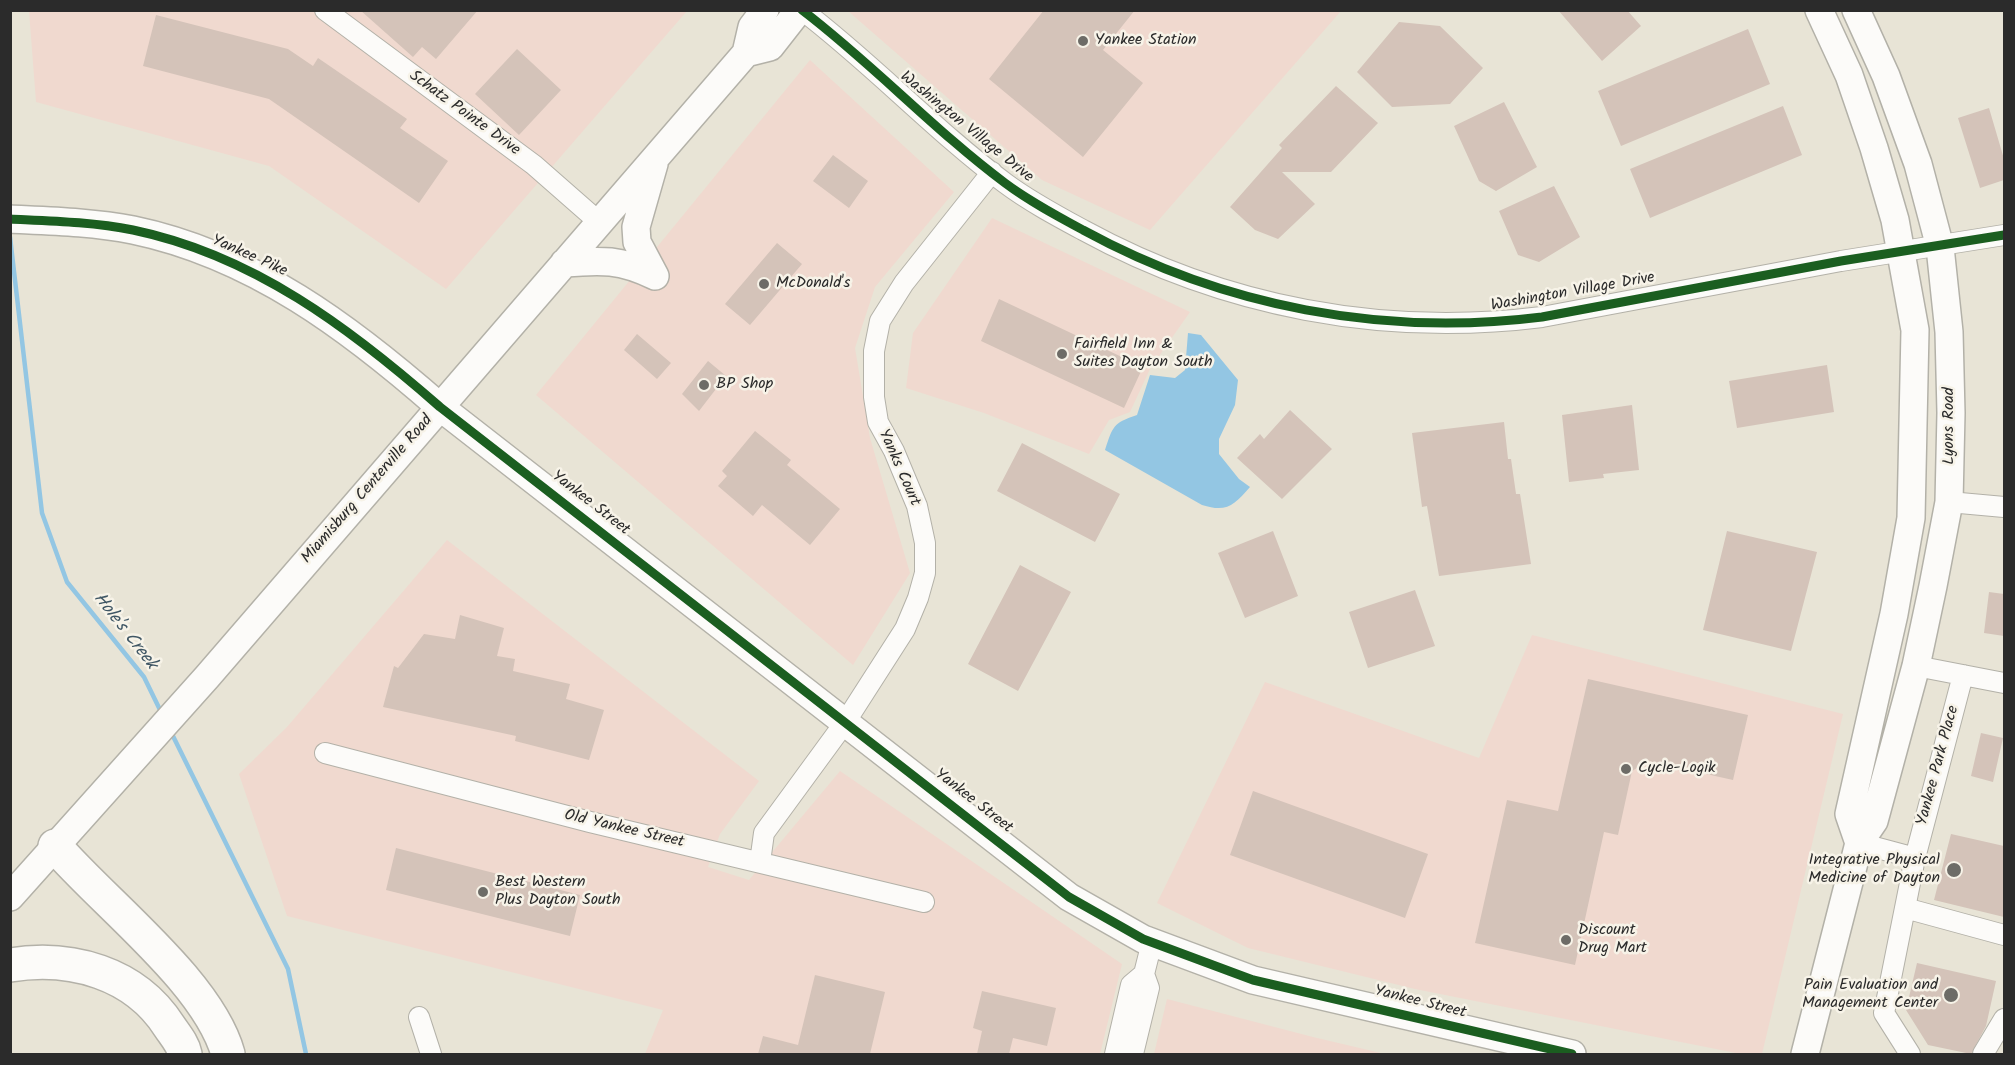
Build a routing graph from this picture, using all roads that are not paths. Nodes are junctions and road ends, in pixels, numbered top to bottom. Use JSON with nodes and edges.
{"nodes":[{"id":1,"x":325,"y":10,"type":"edge"},
{"id":2,"x":765,"y":10,"type":"edge"},
{"id":3,"x":778,"y":10,"type":"edge"},
{"id":4,"x":800,"y":10,"type":"edge"},
{"id":5,"x":1819,"y":10,"type":"edge"},
{"id":6,"x":1856,"y":10,"type":"edge"},
{"id":7,"x":751,"y":51,"type":"junction"},
{"id":8,"x":655,"y":157,"type":"junction"},
{"id":9,"x":992,"y":172,"type":"junction"},
{"id":10,"x":10,"y":219,"type":"edge"},
{"id":11,"x":599,"y":222,"type":"junction"},
{"id":12,"x":2004,"y":235,"type":"edge"},
{"id":13,"x":1940,"y":247,"type":"junction"},
{"id":14,"x":1901,"y":252,"type":"junction"},
{"id":15,"x":564,"y":263,"type":"junction"},
{"id":16,"x":440,"y":407,"type":"junction"},
{"id":17,"x":1949,"y":502,"type":"junction"},
{"id":18,"x":2004,"y":507,"type":"edge"},
{"id":19,"x":1916,"y":666,"type":"junction"},
{"id":20,"x":1963,"y":675,"type":"junction"},
{"id":21,"x":2004,"y":683,"type":"edge"},
{"id":22,"x":846,"y":721,"type":"junction"},
{"id":23,"x":325,"y":753,"type":"dead end"},
{"id":24,"x":1858,"y":843,"type":"junction"},
{"id":25,"x":55,"y":846,"type":"junction"},
{"id":26,"x":1915,"y":858,"type":"junction"},
{"id":27,"x":760,"y":862,"type":"junction"},
{"id":28,"x":10,"y":897,"type":"edge"},
{"id":29,"x":924,"y":902,"type":"dead end"},
{"id":30,"x":1905,"y":908,"type":"junction"},
{"id":31,"x":2004,"y":935,"type":"edge"},
{"id":32,"x":1152,"y":942,"type":"junction"},
{"id":33,"x":10,"y":965,"type":"edge"},
{"id":34,"x":1144,"y":974,"type":"junction"},
{"id":35,"x":419,"y":1017,"type":"dead end"},
{"id":36,"x":2004,"y":1019,"type":"edge"},
{"id":37,"x":185,"y":1054,"type":"edge"},
{"id":38,"x":228,"y":1054,"type":"edge"},
{"id":39,"x":431,"y":1054,"type":"edge"},
{"id":40,"x":1115,"y":1054,"type":"edge"},
{"id":41,"x":1133,"y":1054,"type":"edge"},
{"id":42,"x":1572,"y":1054,"type":"edge"},
{"id":43,"x":1804,"y":1054,"type":"edge"},
{"id":44,"x":1910,"y":1054,"type":"edge"},
{"id":45,"x":1983,"y":1054,"type":"edge"}],
"edges":[{"from":1,"to":11,"type":"street","name":"Schatz Pointe Drive"},
{"from":2,"to":7,"type":"main road","name":"Miamisburg Centerville Road"},
{"from":3,"to":7,"type":"main road"},
{"from":4,"to":7,"type":"main road","name":"Miamisburg Centerville Road"},
{"from":4,"to":9,"type":"street","name":"Washington Village Drive"},
{"from":5,"to":14,"type":"main road"},
{"from":6,"to":13,"type":"main road","name":"Lyons Road"},
{"from":7,"to":8,"type":"main road","name":"Miamisburg Centerville Road"},
{"from":8,"to":11,"type":"main road","name":"Miamisburg Centerville Road"},
{"from":8,"to":15,"type":"main road"},
{"from":9,"to":14,"type":"street","name":"Washington Village Drive"},
{"from":9,"to":22,"type":"street","name":"Yanks Court"},
{"from":10,"to":16,"type":"main road","name":"Yankee Pike"},
{"from":11,"to":15,"type":"main road","name":"Miamisburg Centerville Road"},
{"from":12,"to":13,"type":"street","name":"Washington Village Drive"},
{"from":13,"to":14,"type":"street","name":"Washington Village Drive"},
{"from":13,"to":17,"type":"main road","name":"Lyons Road"},
{"from":14,"to":24,"type":"main road"},
{"from":15,"to":16,"type":"main road","name":"Miamisburg Centerville Road"},
{"from":16,"to":22,"type":"main road","name":"Yankee Street"},
{"from":16,"to":25,"type":"main road","name":"Miamisburg Centerville Road"},
{"from":17,"to":18,"type":"street"},
{"from":17,"to":19,"type":"main road","name":"Lyons Road"},
{"from":19,"to":20,"type":"street"},
{"from":19,"to":24,"type":"main road","name":"Lyons Road"},
{"from":20,"to":21,"type":"street"},
{"from":20,"to":26,"type":"street","name":"Yankee Park Place"},
{"from":22,"to":27,"type":"street","name":"Yanks Court"},
{"from":22,"to":32,"type":"main road","name":"Yankee Street"},
{"from":23,"to":27,"type":"street","name":"Old Yankee Street"},
{"from":24,"to":26,"type":"street"},
{"from":24,"to":43,"type":"main road","name":"Lyons Road"},
{"from":25,"to":28,"type":"main road","name":"Miamisburg Centerville Road"},
{"from":25,"to":38,"type":"highway"},
{"from":26,"to":30,"type":"street","name":"Yankee Park Place"},
{"from":27,"to":29,"type":"street","name":"Old Yankee Street"},
{"from":30,"to":31,"type":"street"},
{"from":30,"to":44,"type":"street","name":"Yankee Park Place"},
{"from":32,"to":34,"type":"street"},
{"from":32,"to":42,"type":"main road","name":"Yankee Street"},
{"from":33,"to":37,"type":"highway"},
{"from":34,"to":40,"type":"street"},
{"from":34,"to":41,"type":"street"},
{"from":35,"to":39,"type":"street"},
{"from":36,"to":45,"type":"street"}]}
